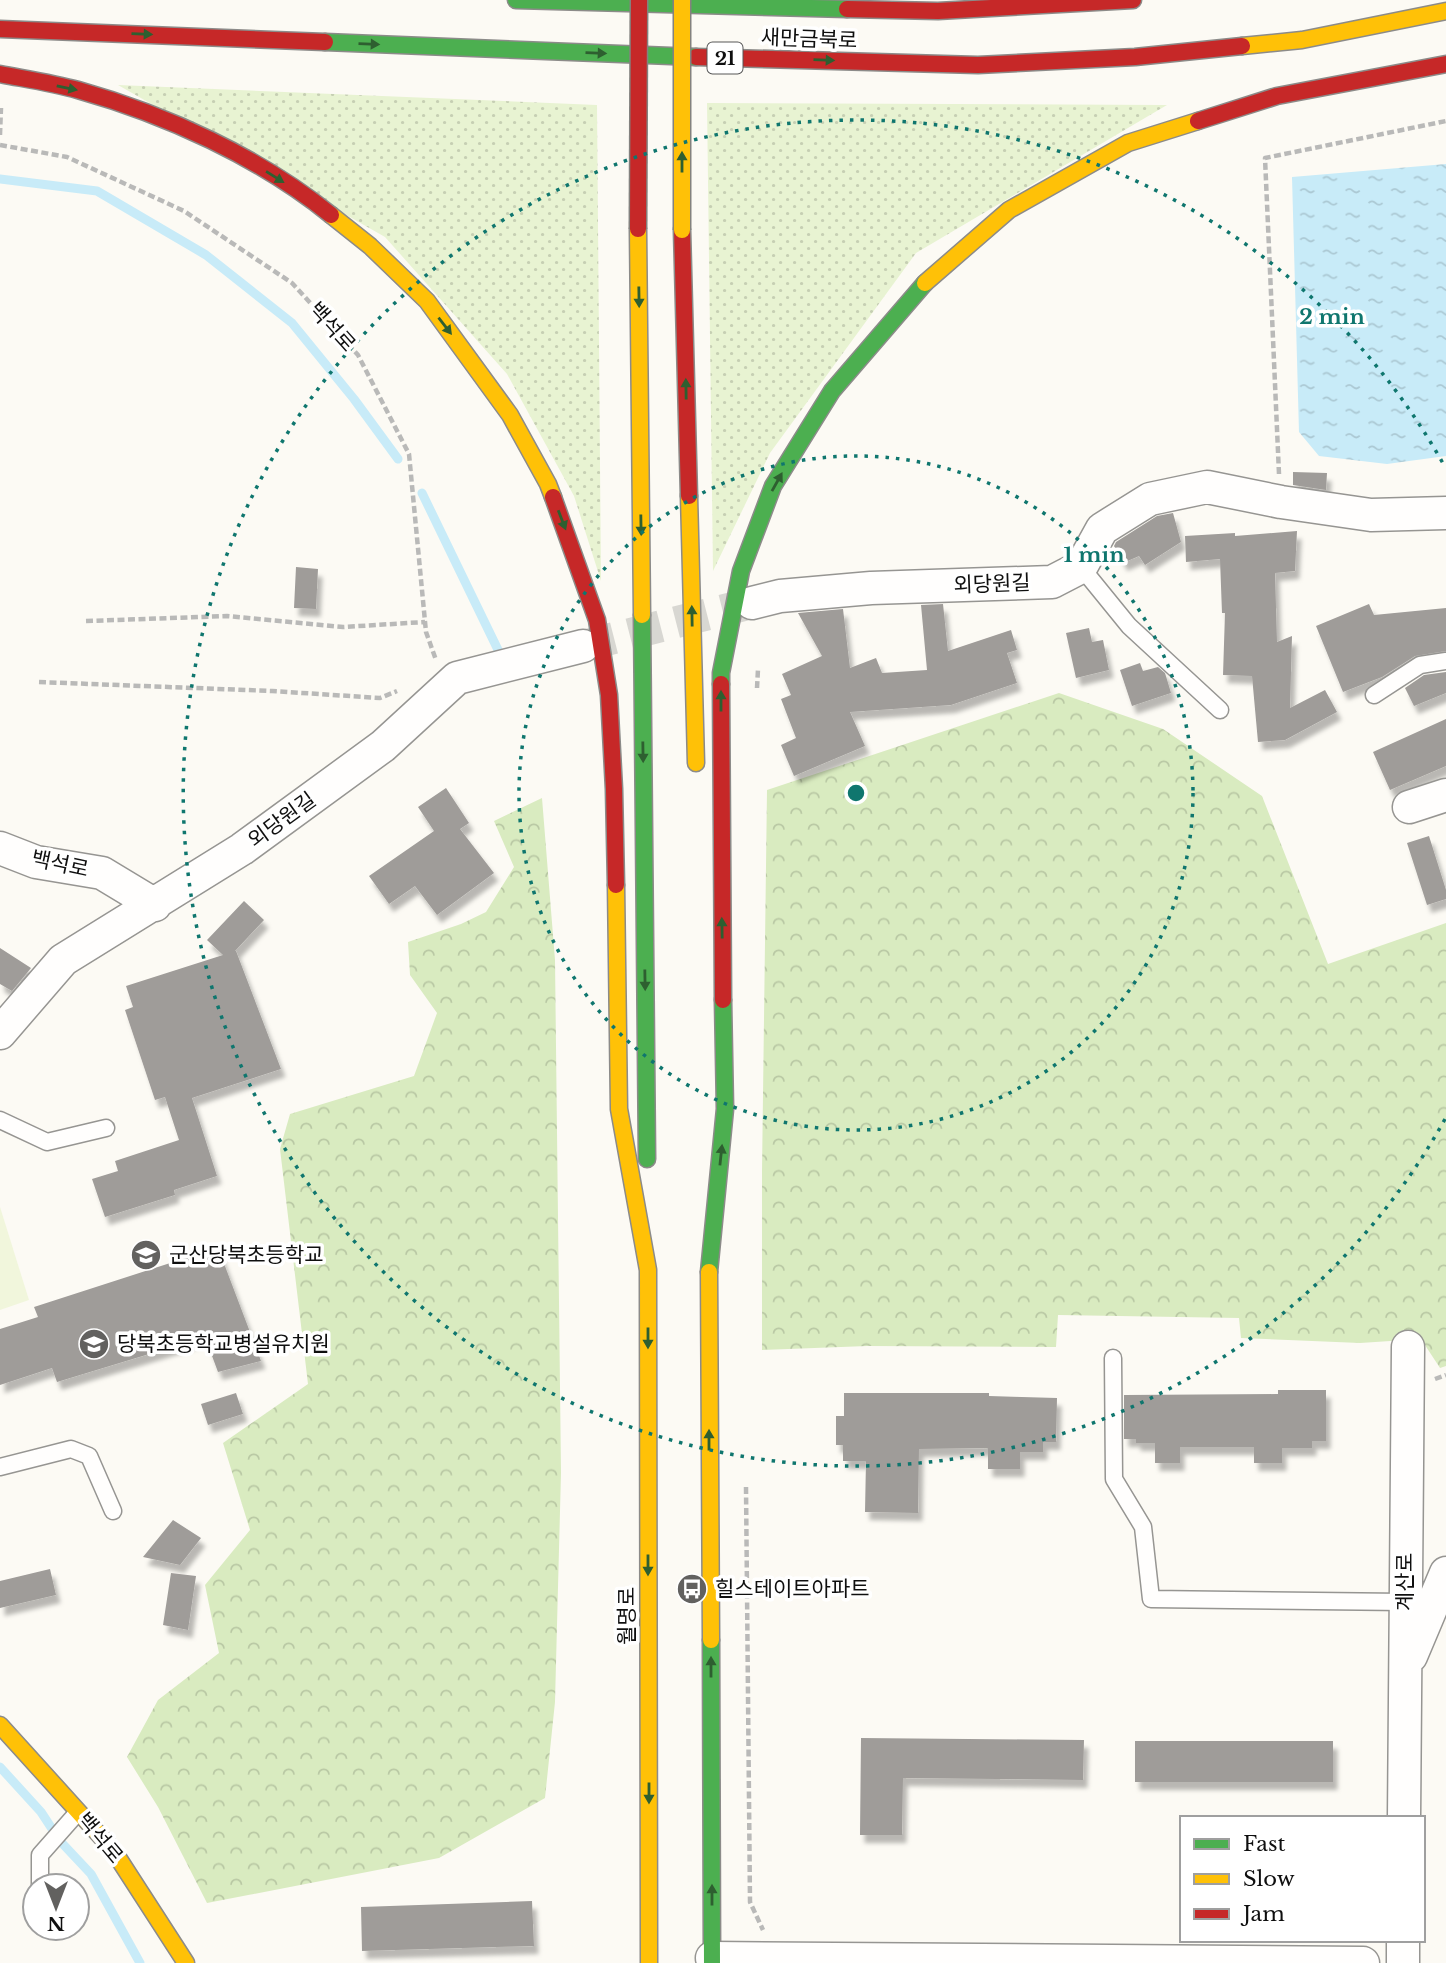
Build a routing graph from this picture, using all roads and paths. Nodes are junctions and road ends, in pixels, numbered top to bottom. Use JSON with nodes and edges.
{"nodes":[{"id":1,"x":516,"y":0,"type":"edge"},
{"id":2,"x":639,"y":0,"type":"edge"},
{"id":3,"x":682,"y":0,"type":"edge"},
{"id":4,"x":1133,"y":0,"type":"edge"},
{"id":5,"x":1446,"y":11,"type":"edge"},
{"id":6,"x":0,"y":29,"type":"edge"},
{"id":7,"x":1446,"y":64,"type":"edge"},
{"id":8,"x":0,"y":74,"type":"edge"},
{"id":9,"x":1,"y":103,"type":"edge"},
{"id":10,"x":1446,"y":121,"type":"edge"},
{"id":11,"x":0,"y":135,"type":"edge"},
{"id":12,"x":0,"y":145,"type":"edge"},
{"id":13,"x":1280,"y":502,"type":"junction"},
{"id":14,"x":1446,"y":513,"type":"edge"},
{"id":15,"x":1081,"y":567,"type":"junction"},
{"id":16,"x":752,"y":603,"type":"tunnel mouth"},
{"id":17,"x":86,"y":621,"type":"dead end"},
{"id":18,"x":425,"y":622,"type":"junction"},
{"id":19,"x":583,"y":646,"type":"tunnel mouth"},
{"id":20,"x":1446,"y":661,"type":"edge"},
{"id":21,"x":39,"y":682,"type":"dead end"},
{"id":22,"x":404,"y":688,"type":"dead end"},
{"id":23,"x":445,"y":688,"type":"junction"},
{"id":24,"x":1374,"y":695,"type":"dead end"},
{"id":25,"x":1220,"y":710,"type":"dead end"},
{"id":26,"x":696,"y":786,"type":"dead end"},
{"id":27,"x":1446,"y":795,"type":"edge"},
{"id":28,"x":1409,"y":807,"type":"dead end"},
{"id":29,"x":0,"y":848,"type":"edge"},
{"id":30,"x":155,"y":905,"type":"junction"},
{"id":31,"x":0,"y":1033,"type":"edge"},
{"id":32,"x":0,"y":1120,"type":"edge"},
{"id":33,"x":106,"y":1128,"type":"dead end"},
{"id":34,"x":705,"y":1147,"type":"dead end"},
{"id":35,"x":648,"y":1270,"type":"junction"},
{"id":36,"x":709,"y":1272,"type":"junction"},
{"id":37,"x":1408,"y":1347,"type":"dead end"},
{"id":38,"x":1113,"y":1358,"type":"dead end"},
{"id":39,"x":0,"y":1467,"type":"edge"},
{"id":40,"x":746,"y":1483,"type":"dead end"},
{"id":41,"x":113,"y":1511,"type":"dead end"},
{"id":42,"x":1446,"y":1573,"type":"edge"},
{"id":43,"x":1405,"y":1602,"type":"junction"},
{"id":44,"x":1405,"y":1670,"type":"junction"},
{"id":45,"x":0,"y":1725,"type":"edge"},
{"id":46,"x":78,"y":1811,"type":"junction"},
{"id":47,"x":1404,"y":1816,"type":"edge"},
{"id":48,"x":40,"y":1872,"type":"edge"},
{"id":49,"x":1403,"y":1942,"type":"edge"},
{"id":50,"x":778,"y":1959,"type":"junction"},
{"id":51,"x":712,"y":1960,"type":"edge"},
{"id":52,"x":1086,"y":1962,"type":"edge"},
{"id":53,"x":186,"y":1963,"type":"edge"},
{"id":54,"x":649,"y":1963,"type":"edge"},
{"id":55,"x":1363,"y":1963,"type":"edge"},
{"id":56,"x":1403,"y":1963,"type":"edge"}],
"edges":[{"from":1,"to":4,"type":"main road","name":"새만금북로"},
{"from":2,"to":35,"type":"main road","one_way":true,"bridge":true},
{"from":26,"to":3,"type":"main road","one_way":true,"bridge":true},
{"from":6,"to":5,"type":"main road","name":"새만금북로","number":"21","one_way":true},
{"from":36,"to":7,"type":"main road","one_way":true},
{"from":8,"to":35,"type":"main road","one_way":true},
{"from":9,"to":11,"type":"path"},
{"from":10,"to":13,"type":"path"},
{"from":12,"to":18,"type":"path","name":"백석로"},
{"from":13,"to":14,"type":"street"},
{"from":13,"to":15,"type":"street"},
{"from":15,"to":16,"type":"street","name":"외당원길"},
{"from":15,"to":25,"type":"lane"},
{"from":17,"to":18,"type":"path"},
{"from":18,"to":23,"type":"path","name":"백석로"},
{"from":19,"to":23,"type":"street","name":"외당원길"},
{"from":20,"to":24,"type":"lane"},
{"from":21,"to":22,"type":"path"},
{"from":23,"to":30,"type":"street","name":"외당원길"},
{"from":27,"to":28,"type":"street"},
{"from":29,"to":30,"type":"street","name":"백석로"},
{"from":30,"to":31,"type":"street","name":"외당원길"},
{"from":32,"to":33,"type":"lane"},
{"from":34,"to":36,"type":"main road"},
{"from":35,"to":54,"type":"main road","name":"월명로","one_way":true},
{"from":51,"to":36,"type":"main road","one_way":true},
{"from":37,"to":43,"type":"street","name":"계산로"},
{"from":38,"to":43,"type":"lane"},
{"from":39,"to":41,"type":"lane"},
{"from":40,"to":50,"type":"path"},
{"from":42,"to":44,"type":"street"},
{"from":43,"to":44,"type":"street","name":"계산로"},
{"from":44,"to":47,"type":"street","name":"계산로"},
{"from":45,"to":46,"type":"main road","name":"백석로"},
{"from":46,"to":48,"type":"lane"},
{"from":46,"to":53,"type":"main road","name":"백석로"},
{"from":49,"to":56,"type":"street"},
{"from":50,"to":51,"type":"street"},
{"from":50,"to":52,"type":"street"},
{"from":52,"to":55,"type":"street"}]}
